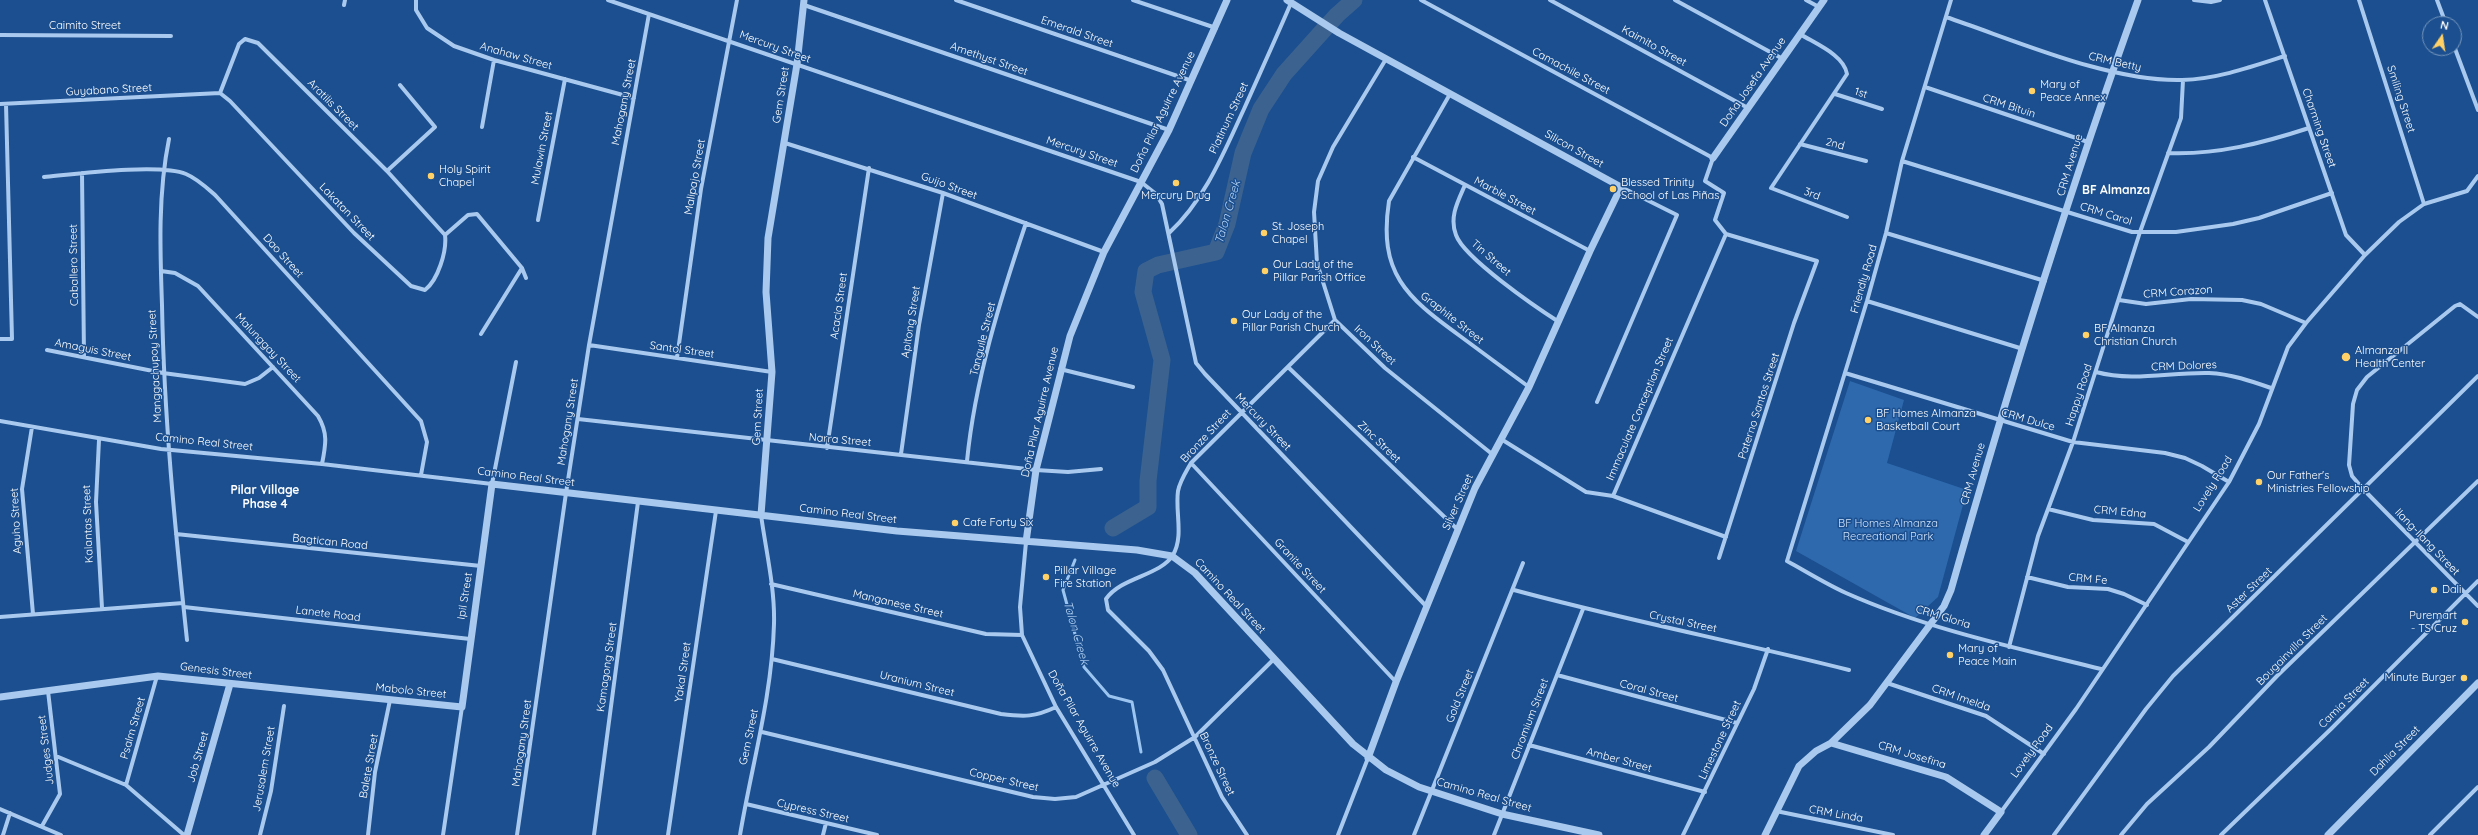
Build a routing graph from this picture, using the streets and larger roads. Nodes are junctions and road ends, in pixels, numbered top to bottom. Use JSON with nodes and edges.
{"nodes":[{"id":1,"x":416,"y":0,"type":"edge"},
{"id":2,"x":608,"y":0,"type":"edge"},
{"id":3,"x":737,"y":0,"type":"edge"},
{"id":4,"x":956,"y":0,"type":"edge"},
{"id":5,"x":1133,"y":0,"type":"edge"},
{"id":6,"x":1227,"y":0,"type":"edge"},
{"id":7,"x":1421,"y":0,"type":"edge"},
{"id":8,"x":1550,"y":0,"type":"edge"},
{"id":9,"x":1675,"y":0,"type":"edge"},
{"id":10,"x":1806,"y":0,"type":"edge"},
{"id":11,"x":1824,"y":0,"type":"edge"},
{"id":12,"x":1951,"y":0,"type":"edge"},
{"id":13,"x":2138,"y":0,"type":"edge"},
{"id":14,"x":2194,"y":0,"type":"edge"},
{"id":15,"x":2220,"y":0,"type":"edge"},
{"id":16,"x":2265,"y":0,"type":"edge"},
{"id":17,"x":2359,"y":0,"type":"edge"},
{"id":18,"x":2437,"y":0,"type":"edge"},
{"id":19,"x":1289,"y":2,"type":"edge"},
{"id":20,"x":804,"y":3,"type":"edge"},
{"id":21,"x":1819,"y":7,"type":"junction"},
{"id":22,"x":649,"y":14,"type":"junction"},
{"id":23,"x":2443,"y":16,"type":"edge"},
{"id":24,"x":1946,"y":17,"type":"junction"},
{"id":25,"x":1216,"y":28,"type":"junction"},
{"id":26,"x":0,"y":34,"type":"edge"},
{"id":27,"x":1800,"y":34,"type":"junction"},
{"id":28,"x":170,"y":36,"type":"dead end"},
{"id":29,"x":731,"y":40,"type":"junction"},
{"id":30,"x":2285,"y":56,"type":"junction"},
{"id":31,"x":2458,"y":56,"type":"edge"},
{"id":32,"x":1386,"y":59,"type":"junction"},
{"id":33,"x":1784,"y":59,"type":"junction"},
{"id":34,"x":494,"y":60,"type":"junction"},
{"id":35,"x":797,"y":64,"type":"junction"},
{"id":36,"x":2112,"y":72,"type":"junction"},
{"id":37,"x":565,"y":79,"type":"junction"},
{"id":38,"x":2183,"y":80,"type":"junction"},
{"id":39,"x":1192,"y":81,"type":"junction"},
{"id":40,"x":400,"y":85,"type":"dead end"},
{"id":41,"x":1925,"y":88,"type":"junction"},
{"id":42,"x":220,"y":93,"type":"junction"},
{"id":43,"x":1450,"y":94,"type":"junction"},
{"id":44,"x":1835,"y":94,"type":"junction"},
{"id":45,"x":634,"y":98,"type":"junction"},
{"id":46,"x":0,"y":104,"type":"edge"},
{"id":47,"x":6,"y":104,"type":"junction"},
{"id":48,"x":1749,"y":108,"type":"junction"},
{"id":49,"x":1882,"y":109,"type":"dead end"},
{"id":50,"x":2478,"y":110,"type":"edge"},
{"id":51,"x":482,"y":127,"type":"dead end"},
{"id":52,"x":2309,"y":128,"type":"junction"},
{"id":53,"x":1169,"y":130,"type":"junction"},
{"id":54,"x":168,"y":139,"type":"dead end"},
{"id":55,"x":2088,"y":142,"type":"junction"},
{"id":56,"x":785,"y":143,"type":"junction"},
{"id":57,"x":1800,"y":144,"type":"junction"},
{"id":58,"x":2168,"y":153,"type":"junction"},
{"id":59,"x":1413,"y":157,"type":"junction"},
{"id":60,"x":1713,"y":158,"type":"junction"},
{"id":61,"x":1866,"y":161,"type":"dead end"},
{"id":62,"x":1902,"y":161,"type":"junction"},
{"id":63,"x":869,"y":168,"type":"junction"},
{"id":64,"x":162,"y":170,"type":"junction"},
{"id":65,"x":387,"y":171,"type":"junction"},
{"id":66,"x":82,"y":173,"type":"junction"},
{"id":67,"x":2478,"y":176,"type":"edge"},
{"id":68,"x":44,"y":177,"type":"dead end"},
{"id":69,"x":1141,"y":182,"type":"junction"},
{"id":70,"x":1465,"y":186,"type":"junction"},
{"id":71,"x":1621,"y":187,"type":"junction"},
{"id":72,"x":943,"y":193,"type":"junction"},
{"id":73,"x":2332,"y":193,"type":"junction"},
{"id":74,"x":2424,"y":204,"type":"junction"},
{"id":75,"x":2067,"y":212,"type":"junction"},
{"id":76,"x":1847,"y":217,"type":"dead end"},
{"id":77,"x":538,"y":220,"type":"dead end"},
{"id":78,"x":1026,"y":223,"type":"junction"},
{"id":79,"x":2140,"y":232,"type":"junction"},
{"id":80,"x":1169,"y":233,"type":"junction"},
{"id":81,"x":1886,"y":233,"type":"junction"},
{"id":82,"x":1726,"y":234,"type":"junction"},
{"id":83,"x":445,"y":235,"type":"junction"},
{"id":84,"x":1590,"y":251,"type":"junction"},
{"id":85,"x":1104,"y":252,"type":"junction"},
{"id":86,"x":2365,"y":255,"type":"junction"},
{"id":87,"x":522,"y":268,"type":"junction"},
{"id":88,"x":161,"y":271,"type":"junction"},
{"id":89,"x":526,"y":278,"type":"dead end"},
{"id":90,"x":2045,"y":281,"type":"junction"},
{"id":91,"x":2119,"y":300,"type":"junction"},
{"id":92,"x":1867,"y":301,"type":"junction"},
{"id":93,"x":2478,"y":317,"type":"edge"},
{"id":94,"x":1336,"y":320,"type":"junction"},
{"id":95,"x":1559,"y":322,"type":"junction"},
{"id":96,"x":2306,"y":323,"type":"junction"},
{"id":97,"x":481,"y":334,"type":"dead end"},
{"id":98,"x":0,"y":339,"type":"edge"},
{"id":99,"x":589,"y":345,"type":"junction"},
{"id":100,"x":2024,"y":349,"type":"junction"},
{"id":101,"x":47,"y":350,"type":"dead end"},
{"id":102,"x":84,"y":357,"type":"junction"},
{"id":103,"x":677,"y":358,"type":"junction"},
{"id":104,"x":516,"y":362,"type":"dead end"},
{"id":105,"x":273,"y":367,"type":"junction"},
{"id":106,"x":1288,"y":367,"type":"junction"},
{"id":107,"x":1059,"y":369,"type":"junction"},
{"id":108,"x":772,"y":372,"type":"junction"},
{"id":109,"x":2096,"y":372,"type":"junction"},
{"id":110,"x":163,"y":373,"type":"junction"},
{"id":111,"x":1845,"y":373,"type":"junction"},
{"id":112,"x":2478,"y":376,"type":"edge"},
{"id":113,"x":1133,"y":387,"type":"dead end"},
{"id":114,"x":1529,"y":387,"type":"junction"},
{"id":115,"x":2271,"y":388,"type":"junction"},
{"id":116,"x":1597,"y":402,"type":"dead end"},
{"id":117,"x":1241,"y":412,"type":"junction"},
{"id":118,"x":578,"y":419,"type":"junction"},
{"id":119,"x":0,"y":421,"type":"edge"},
{"id":120,"x":1999,"y":421,"type":"junction"},
{"id":121,"x":32,"y":427,"type":"junction"},
{"id":122,"x":1501,"y":439,"type":"junction"},
{"id":123,"x":99,"y":440,"type":"junction"},
{"id":124,"x":768,"y":442,"type":"junction"},
{"id":125,"x":2074,"y":442,"type":"junction"},
{"id":126,"x":827,"y":448,"type":"junction"},
{"id":127,"x":169,"y":450,"type":"junction"},
{"id":128,"x":901,"y":454,"type":"junction"},
{"id":129,"x":1492,"y":454,"type":"junction"},
{"id":130,"x":968,"y":462,"type":"junction"},
{"id":131,"x":1191,"y":462,"type":"junction"},
{"id":132,"x":322,"y":464,"type":"junction"},
{"id":133,"x":1101,"y":469,"type":"dead end"},
{"id":134,"x":1036,"y":470,"type":"junction"},
{"id":135,"x":421,"y":475,"type":"junction"},
{"id":136,"x":2478,"y":481,"type":"edge"},
{"id":137,"x":2229,"y":482,"type":"junction"},
{"id":138,"x":492,"y":484,"type":"junction"},
{"id":139,"x":2364,"y":490,"type":"junction"},
{"id":140,"x":566,"y":493,"type":"junction"},
{"id":141,"x":1612,"y":496,"type":"junction"},
{"id":142,"x":638,"y":502,"type":"junction"},
{"id":143,"x":2048,"y":509,"type":"junction"},
{"id":144,"x":716,"y":511,"type":"junction"},
{"id":145,"x":761,"y":515,"type":"junction"},
{"id":146,"x":1457,"y":529,"type":"junction"},
{"id":147,"x":176,"y":534,"type":"junction"},
{"id":148,"x":1726,"y":537,"type":"junction"},
{"id":149,"x":1026,"y":542,"type":"junction"},
{"id":150,"x":2188,"y":542,"type":"junction"},
{"id":151,"x":2415,"y":542,"type":"junction"},
{"id":152,"x":1172,"y":556,"type":"junction"},
{"id":153,"x":1720,"y":558,"type":"dead end"},
{"id":154,"x":1787,"y":561,"type":"joint"},
{"id":155,"x":1523,"y":563,"type":"dead end"},
{"id":156,"x":481,"y":566,"type":"junction"},
{"id":157,"x":2027,"y":577,"type":"junction"},
{"id":158,"x":2478,"y":581,"type":"edge"},
{"id":159,"x":771,"y":584,"type":"junction"},
{"id":160,"x":1514,"y":590,"type":"junction"},
{"id":161,"x":2466,"y":594,"type":"junction"},
{"id":162,"x":184,"y":605,"type":"junction"},
{"id":163,"x":2147,"y":605,"type":"junction"},
{"id":164,"x":1426,"y":606,"type":"junction"},
{"id":165,"x":2478,"y":606,"type":"edge"},
{"id":166,"x":102,"y":608,"type":"junction"},
{"id":167,"x":1583,"y":609,"type":"junction"},
{"id":168,"x":33,"y":614,"type":"junction"},
{"id":169,"x":0,"y":617,"type":"edge"},
{"id":170,"x":1931,"y":623,"type":"junction"},
{"id":171,"x":1022,"y":635,"type":"junction"},
{"id":172,"x":470,"y":639,"type":"junction"},
{"id":173,"x":187,"y":640,"type":"dead end"},
{"id":174,"x":2009,"y":647,"type":"junction"},
{"id":175,"x":1768,"y":649,"type":"junction"},
{"id":176,"x":772,"y":659,"type":"junction"},
{"id":177,"x":1274,"y":659,"type":"junction"},
{"id":178,"x":2102,"y":669,"type":"junction"},
{"id":179,"x":1849,"y":670,"type":"dead end"},
{"id":180,"x":1557,"y":675,"type":"junction"},
{"id":181,"x":158,"y":676,"type":"junction"},
{"id":182,"x":1396,"y":682,"type":"junction"},
{"id":183,"x":1886,"y":683,"type":"junction"},
{"id":184,"x":2478,"y":683,"type":"edge"},
{"id":185,"x":230,"y":684,"type":"junction"},
{"id":186,"x":48,"y":691,"type":"junction"},
{"id":187,"x":0,"y":697,"type":"edge"},
{"id":188,"x":358,"y":697,"type":"joint"},
{"id":189,"x":390,"y":700,"type":"junction"},
{"id":190,"x":284,"y":706,"type":"dead end"},
{"id":191,"x":462,"y":707,"type":"junction"},
{"id":192,"x":1056,"y":707,"type":"junction"},
{"id":193,"x":1737,"y":724,"type":"junction"},
{"id":194,"x":762,"y":732,"type":"junction"},
{"id":195,"x":1195,"y":737,"type":"junction"},
{"id":196,"x":1831,"y":743,"type":"junction"},
{"id":197,"x":1529,"y":746,"type":"junction"},
{"id":198,"x":2044,"y":754,"type":"junction"},
{"id":199,"x":56,"y":756,"type":"junction"},
{"id":200,"x":1368,"y":758,"type":"junction"},
{"id":201,"x":126,"y":784,"type":"junction"},
{"id":202,"x":1103,"y":786,"type":"junction"},
{"id":203,"x":2478,"y":786,"type":"edge"},
{"id":204,"x":1432,"y":792,"type":"junction"},
{"id":205,"x":1705,"y":792,"type":"junction"},
{"id":206,"x":746,"y":804,"type":"junction"},
{"id":207,"x":0,"y":809,"type":"edge"},
{"id":208,"x":1776,"y":811,"type":"junction"},
{"id":209,"x":2001,"y":812,"type":"junction"},
{"id":210,"x":10,"y":813,"type":"junction"},
{"id":211,"x":1502,"y":814,"type":"junction"},
{"id":212,"x":826,"y":823,"type":"junction"},
{"id":213,"x":42,"y":826,"type":"junction"},
{"id":214,"x":3,"y":835,"type":"edge"},
{"id":215,"x":61,"y":835,"type":"edge"},
{"id":216,"x":184,"y":835,"type":"edge"},
{"id":217,"x":187,"y":835,"type":"edge"},
{"id":218,"x":260,"y":835,"type":"edge"},
{"id":219,"x":368,"y":835,"type":"edge"},
{"id":220,"x":443,"y":835,"type":"edge"},
{"id":221,"x":518,"y":835,"type":"edge"},
{"id":222,"x":594,"y":835,"type":"edge"},
{"id":223,"x":668,"y":835,"type":"edge"},
{"id":224,"x":740,"y":835,"type":"edge"},
{"id":225,"x":824,"y":835,"type":"edge"},
{"id":226,"x":877,"y":835,"type":"edge"},
{"id":227,"x":1134,"y":835,"type":"edge"},
{"id":228,"x":1247,"y":835,"type":"edge"},
{"id":229,"x":1338,"y":835,"type":"edge"},
{"id":230,"x":1414,"y":835,"type":"edge"},
{"id":231,"x":1494,"y":835,"type":"edge"},
{"id":232,"x":1598,"y":835,"type":"edge"},
{"id":233,"x":1683,"y":835,"type":"edge"},
{"id":234,"x":1765,"y":835,"type":"edge"},
{"id":235,"x":1893,"y":835,"type":"edge"},
{"id":236,"x":1984,"y":835,"type":"edge"},
{"id":237,"x":2054,"y":835,"type":"edge"},
{"id":238,"x":2122,"y":835,"type":"edge"},
{"id":239,"x":2221,"y":835,"type":"edge"},
{"id":240,"x":2328,"y":835,"type":"edge"},
{"id":241,"x":2430,"y":835,"type":"edge"}],
"edges":[{"from":1,"to":34,"type":"street","name":"Anahaw Street"},
{"from":2,"to":22,"type":"street","name":"Mercury Street"},
{"from":3,"to":29,"type":"street","name":"Malipajo Street"},
{"from":4,"to":39,"type":"street","name":"Emerald Street"},
{"from":5,"to":25,"type":"street"},
{"from":6,"to":25,"type":"street","name":"Doña Pilar Aguirre Avenue"},
{"from":7,"to":60,"type":"street","name":"Camachile Street"},
{"from":8,"to":48,"type":"street","name":"Kaimito Street"},
{"from":9,"to":33,"type":"street"},
{"from":10,"to":21,"type":"street"},
{"from":11,"to":21,"type":"street","name":"Doña Josefa Avenue"},
{"from":12,"to":24,"type":"street","name":"Friendly Road"},
{"from":13,"to":36,"type":"street","name":"CRM Avenue"},
{"from":14,"to":15,"type":"street"},
{"from":16,"to":30,"type":"street","name":"Charming Street"},
{"from":17,"to":74,"type":"street","name":"Smiling Street"},
{"from":18,"to":23,"type":"street"},
{"from":19,"to":32,"type":"street","name":"Silicon Street"},
{"from":19,"to":80,"type":"street","name":"Platinum Street"},
{"from":20,"to":35,"type":"street","name":"Gem Street"},
{"from":20,"to":53,"type":"street","name":"Amethyst Street"},
{"from":21,"to":27,"type":"street","name":"Doña Josefa Avenue"},
{"from":22,"to":29,"type":"street","name":"Mercury Street"},
{"from":22,"to":45,"type":"street","name":"Mahogany Street"},
{"from":24,"to":36,"type":"street","name":"CRM Betty"},
{"from":24,"to":41,"type":"street","name":"Friendly Road"},
{"from":25,"to":39,"type":"street","name":"Doña Pilar Aguirre Avenue"},
{"from":26,"to":28,"type":"street","name":"Caimito Street"},
{"from":27,"to":33,"type":"street","name":"Doña Josefa Avenue"},
{"from":27,"to":44,"type":"street"},
{"from":29,"to":35,"type":"street","name":"Mercury Street"},
{"from":29,"to":103,"type":"street","name":"Malipajo Street"},
{"from":30,"to":38,"type":"street","name":"CRM Betty"},
{"from":30,"to":52,"type":"street","name":"Charming Street"},
{"from":31,"to":50,"type":"street"},
{"from":32,"to":43,"type":"street","name":"Silicon Street"},
{"from":32,"to":94,"type":"street","name":"Iron Street"},
{"from":33,"to":48,"type":"street","name":"Doña Josefa Avenue"},
{"from":34,"to":37,"type":"street","name":"Anahaw Street"},
{"from":34,"to":51,"type":"street"},
{"from":35,"to":56,"type":"street","name":"Gem Street"},
{"from":35,"to":69,"type":"street","name":"Mercury Street"},
{"from":36,"to":38,"type":"street","name":"CRM Betty"},
{"from":36,"to":55,"type":"street","name":"CRM Avenue"},
{"from":37,"to":45,"type":"street","name":"Anahaw Street"},
{"from":37,"to":77,"type":"street","name":"Mulawin Street"},
{"from":38,"to":58,"type":"street","name":"Happy Road"},
{"from":39,"to":53,"type":"street","name":"Doña Pilar Aguirre Avenue"},
{"from":40,"to":65,"type":"street"},
{"from":41,"to":55,"type":"street","name":"CRM Bituin"},
{"from":41,"to":62,"type":"street","name":"Friendly Road"},
{"from":42,"to":47,"type":"street","name":"Guyabano Street"},
{"from":42,"to":65,"type":"street","name":"Aratilis Street"},
{"from":42,"to":83,"type":"street","name":"Lakatan Street"},
{"from":43,"to":59,"type":"street","name":"Graphite Street"},
{"from":43,"to":71,"type":"street","name":"Silicon Street"},
{"from":44,"to":49,"type":"street","name":"1st"},
{"from":44,"to":57,"type":"street"},
{"from":45,"to":99,"type":"street","name":"Mahogany Street"},
{"from":46,"to":47,"type":"street","name":"Guyabano Street"},
{"from":47,"to":98,"type":"street"},
{"from":48,"to":60,"type":"street","name":"Doña Josefa Avenue"},
{"from":52,"to":58,"type":"street"},
{"from":52,"to":73,"type":"street","name":"Charming Street"},
{"from":53,"to":69,"type":"street","name":"Doña Pilar Aguirre Avenue"},
{"from":54,"to":64,"type":"street","name":"Manggachupoy Street"},
{"from":55,"to":75,"type":"street","name":"CRM Avenue"},
{"from":56,"to":63,"type":"street","name":"Guijo Street"},
{"from":56,"to":108,"type":"street","name":"Gem Street"},
{"from":57,"to":61,"type":"street","name":"2nd"},
{"from":57,"to":76,"type":"street","name":"3rd"},
{"from":58,"to":79,"type":"street","name":"Happy Road"},
{"from":59,"to":70,"type":"street","name":"Marble Street"},
{"from":59,"to":114,"type":"street","name":"Graphite Street"},
{"from":60,"to":82,"type":"street","name":"Doña Josefa Avenue"},
{"from":62,"to":75,"type":"street","name":"CRM Carol"},
{"from":62,"to":81,"type":"street","name":"Friendly Road"},
{"from":63,"to":72,"type":"street","name":"Guijo Street"},
{"from":63,"to":126,"type":"street","name":"Acacia Street"},
{"from":64,"to":66,"type":"street","name":"Dao Street"},
{"from":64,"to":88,"type":"street","name":"Manggachupoy Street"},
{"from":64,"to":135,"type":"street","name":"Dao Street"},
{"from":65,"to":83,"type":"street","name":"Aratilis Street"},
{"from":66,"to":68,"type":"street","name":"Dao Street"},
{"from":66,"to":102,"type":"street","name":"Caballero Street"},
{"from":67,"to":74,"type":"street","name":"Lovely Road"},
{"from":69,"to":80,"type":"street","name":"Mercury Street"},
{"from":69,"to":85,"type":"street","name":"Doña Pilar Aguirre Avenue"},
{"from":70,"to":84,"type":"street","name":"Marble Street"},
{"from":70,"to":95,"type":"street","name":"Tin Street"},
{"from":71,"to":84,"type":"street","name":"Silver Street"},
{"from":71,"to":116,"type":"street","name":"Silicon Street"},
{"from":72,"to":78,"type":"street","name":"Guijo Street"},
{"from":72,"to":128,"type":"street","name":"Apitong Street"},
{"from":73,"to":79,"type":"street","name":"CRM Carol"},
{"from":73,"to":86,"type":"street","name":"Charming Street"},
{"from":74,"to":86,"type":"street","name":"Lovely Road"},
{"from":75,"to":79,"type":"street","name":"CRM Carol"},
{"from":75,"to":90,"type":"street","name":"CRM Avenue"},
{"from":78,"to":85,"type":"street","name":"Guijo Street"},
{"from":78,"to":130,"type":"street","name":"Tanguile Street"},
{"from":79,"to":91,"type":"street","name":"Happy Road"},
{"from":80,"to":117,"type":"street","name":"Mercury Street"},
{"from":81,"to":90,"type":"street"},
{"from":81,"to":92,"type":"street","name":"Friendly Road"},
{"from":82,"to":141,"type":"street","name":"Immaculate Conception Street"},
{"from":82,"to":148,"type":"street","name":"Paterno Santos Street"},
{"from":83,"to":87,"type":"street"},
{"from":84,"to":95,"type":"street","name":"Silver Street"},
{"from":85,"to":107,"type":"street","name":"Doña Pilar Aguirre Avenue"},
{"from":86,"to":96,"type":"street","name":"Lovely Road"},
{"from":87,"to":89,"type":"street"},
{"from":87,"to":97,"type":"street"},
{"from":88,"to":105,"type":"street","name":"Malunggay Street"},
{"from":88,"to":110,"type":"street","name":"Manggachupoy Street"},
{"from":90,"to":100,"type":"street","name":"CRM Avenue"},
{"from":91,"to":96,"type":"street","name":"CRM Corazon"},
{"from":91,"to":109,"type":"street","name":"Happy Road"},
{"from":92,"to":100,"type":"street"},
{"from":92,"to":111,"type":"street","name":"Friendly Road"},
{"from":93,"to":139,"type":"street","name":"Ilang-Ilang Street"},
{"from":94,"to":106,"type":"street","name":"Bronze Street"},
{"from":94,"to":129,"type":"street","name":"Iron Street"},
{"from":95,"to":114,"type":"street","name":"Silver Street"},
{"from":96,"to":115,"type":"street","name":"Lovely Road"},
{"from":99,"to":103,"type":"street","name":"Santol Street"},
{"from":99,"to":118,"type":"street","name":"Mahogany Street"},
{"from":100,"to":120,"type":"street","name":"CRM Avenue"},
{"from":101,"to":102,"type":"street","name":"Amaguis Street"},
{"from":102,"to":110,"type":"street","name":"Amaguis Street"},
{"from":103,"to":108,"type":"street","name":"Santol Street"},
{"from":104,"to":138,"type":"street","name":"Ipil Street"},
{"from":105,"to":110,"type":"street","name":"Amaguis Street"},
{"from":105,"to":132,"type":"street","name":"Malunggay Street"},
{"from":106,"to":117,"type":"street","name":"Bronze Street"},
{"from":106,"to":146,"type":"street","name":"Zinc Street"},
{"from":107,"to":113,"type":"street"},
{"from":107,"to":134,"type":"street","name":"Doña Pilar Aguirre Avenue"},
{"from":108,"to":124,"type":"street","name":"Gem Street"},
{"from":109,"to":115,"type":"street","name":"CRM Dolores"},
{"from":109,"to":125,"type":"street","name":"Happy Road"},
{"from":110,"to":127,"type":"street","name":"Manggachupoy Street"},
{"from":111,"to":120,"type":"street","name":"CRM Dulce"},
{"from":111,"to":154,"type":"street","name":"Friendly Road"},
{"from":112,"to":139,"type":"street","name":"Aster Street"},
{"from":114,"to":122,"type":"street","name":"Silver Street"},
{"from":115,"to":137,"type":"street","name":"Lovely Road"},
{"from":117,"to":131,"type":"street","name":"Bronze Street"},
{"from":117,"to":164,"type":"street","name":"Mercury Street"},
{"from":118,"to":124,"type":"street","name":"Narra Street"},
{"from":118,"to":140,"type":"street","name":"Mahogany Street"},
{"from":119,"to":121,"type":"street","name":"Camino Real Street"},
{"from":120,"to":125,"type":"street","name":"CRM Dulce"},
{"from":120,"to":170,"type":"street","name":"CRM Avenue"},
{"from":121,"to":123,"type":"street","name":"Camino Real Street"},
{"from":121,"to":168,"type":"street","name":"Aguho Street"},
{"from":122,"to":129,"type":"street","name":"Silver Street"},
{"from":122,"to":141,"type":"street","name":"Immaculate Conception Street"},
{"from":123,"to":127,"type":"street","name":"Camino Real Street"},
{"from":123,"to":166,"type":"street","name":"Kalantas Street"},
{"from":124,"to":126,"type":"street","name":"Narra Street"},
{"from":124,"to":145,"type":"street","name":"Gem Street"},
{"from":125,"to":137,"type":"street","name":"CRM Dulce"},
{"from":125,"to":143,"type":"street","name":"Happy Road"},
{"from":126,"to":128,"type":"street","name":"Narra Street"},
{"from":127,"to":132,"type":"street","name":"Camino Real Street"},
{"from":127,"to":147,"type":"street","name":"Manggachupoy Street"},
{"from":128,"to":130,"type":"street","name":"Narra Street"},
{"from":129,"to":146,"type":"street","name":"Silver Street"},
{"from":130,"to":134,"type":"street","name":"Narra Street"},
{"from":131,"to":152,"type":"street","name":"Bronze Street"},
{"from":131,"to":182,"type":"street","name":"Granite Street"},
{"from":132,"to":135,"type":"street","name":"Camino Real Street"},
{"from":133,"to":134,"type":"street","name":"Narra Street"},
{"from":134,"to":149,"type":"street","name":"Doña Pilar Aguirre Avenue"},
{"from":135,"to":138,"type":"street","name":"Camino Real Street"},
{"from":136,"to":151,"type":"street","name":"Bougainvilla Street"},
{"from":137,"to":150,"type":"street","name":"Lovely Road"},
{"from":138,"to":140,"type":"street","name":"Camino Real Street"},
{"from":138,"to":156,"type":"street","name":"Ipil Street"},
{"from":139,"to":151,"type":"street","name":"Ilang-Ilang Street"},
{"from":139,"to":237,"type":"street","name":"Aster Street"},
{"from":140,"to":142,"type":"street","name":"Camino Real Street"},
{"from":140,"to":221,"type":"street","name":"Mahogany Street"},
{"from":141,"to":148,"type":"street"},
{"from":142,"to":144,"type":"street","name":"Camino Real Street"},
{"from":142,"to":222,"type":"street","name":"Kamagong Street"},
{"from":143,"to":150,"type":"street","name":"CRM Edna"},
{"from":143,"to":157,"type":"street","name":"Happy Road"},
{"from":144,"to":145,"type":"street","name":"Camino Real Street"},
{"from":144,"to":223,"type":"street","name":"Yakal Street"},
{"from":145,"to":149,"type":"street","name":"Camino Real Street"},
{"from":145,"to":159,"type":"street","name":"Gem Street"},
{"from":146,"to":164,"type":"street","name":"Silver Street"},
{"from":147,"to":156,"type":"street","name":"Bagtican Road"},
{"from":147,"to":162,"type":"street","name":"Manggachupoy Street"},
{"from":148,"to":153,"type":"street","name":"Paterno Santos Street"},
{"from":149,"to":152,"type":"street","name":"Camino Real Street"},
{"from":149,"to":171,"type":"street","name":"Doña Pilar Aguirre Avenue"},
{"from":150,"to":163,"type":"street","name":"Lovely Road"},
{"from":151,"to":161,"type":"street","name":"Ilang-Ilang Street"},
{"from":151,"to":238,"type":"street","name":"Bougainvilla Street"},
{"from":152,"to":177,"type":"street","name":"Camino Real Street"},
{"from":152,"to":195,"type":"street","name":"Bronze Street"},
{"from":154,"to":170,"type":"street","name":"CRM Gloria"},
{"from":155,"to":160,"type":"street","name":"Gold Street"},
{"from":156,"to":172,"type":"street","name":"Ipil Street"},
{"from":157,"to":163,"type":"street","name":"CRM Fe"},
{"from":157,"to":174,"type":"street","name":"Happy Road"},
{"from":158,"to":161,"type":"street","name":"Camia Street"},
{"from":159,"to":171,"type":"street","name":"Manganese Street"},
{"from":159,"to":176,"type":"street","name":"Gem Street"},
{"from":160,"to":167,"type":"street","name":"Crystal Street"},
{"from":160,"to":204,"type":"street","name":"Gold Street"},
{"from":161,"to":165,"type":"street","name":"Ilang-Ilang Street"},
{"from":161,"to":239,"type":"street","name":"Camia Street"},
{"from":162,"to":166,"type":"street","name":"Lanete Road"},
{"from":162,"to":172,"type":"street","name":"Lanete Road"},
{"from":162,"to":173,"type":"street","name":"Manggachupoy Street"},
{"from":163,"to":178,"type":"street","name":"Lovely Road"},
{"from":164,"to":182,"type":"street","name":"Silver Street"},
{"from":166,"to":168,"type":"street","name":"Lanete Road"},
{"from":167,"to":175,"type":"street","name":"Crystal Street"},
{"from":167,"to":180,"type":"street","name":"Chromium Street"},
{"from":168,"to":169,"type":"street","name":"Lanete Road"},
{"from":170,"to":174,"type":"street","name":"CRM Gloria"},
{"from":170,"to":183,"type":"street","name":"CRM Avenue"},
{"from":171,"to":192,"type":"street","name":"Doña Pilar Aguirre Avenue"},
{"from":172,"to":191,"type":"street","name":"Ipil Street"},
{"from":174,"to":178,"type":"street","name":"CRM Gloria"},
{"from":175,"to":179,"type":"street","name":"Crystal Street"},
{"from":175,"to":193,"type":"street","name":"Limestone Street"},
{"from":176,"to":192,"type":"street","name":"Uranium Street"},
{"from":176,"to":194,"type":"street","name":"Gem Street"},
{"from":177,"to":195,"type":"street","name":"Copper Street"},
{"from":177,"to":200,"type":"street","name":"Camino Real Street"},
{"from":178,"to":198,"type":"street","name":"Lovely Road"},
{"from":180,"to":193,"type":"street","name":"Coral Street"},
{"from":180,"to":197,"type":"street","name":"Chromium Street"},
{"from":181,"to":185,"type":"street","name":"Genesis Street"},
{"from":181,"to":186,"type":"street","name":"Genesis Street"},
{"from":181,"to":201,"type":"street","name":"Psalm Street"},
{"from":182,"to":200,"type":"street","name":"Silver Street"},
{"from":183,"to":196,"type":"street","name":"CRM Avenue"},
{"from":183,"to":198,"type":"street","name":"CRM Imelda"},
{"from":184,"to":240,"type":"street","name":"Dahlia Street"},
{"from":185,"to":188,"type":"street","name":"Genesis Street"},
{"from":185,"to":217,"type":"street","name":"Job Street"},
{"from":186,"to":187,"type":"street","name":"Genesis Street"},
{"from":186,"to":199,"type":"street","name":"Judges Street"},
{"from":188,"to":189,"type":"street","name":"Mabolo Street"},
{"from":189,"to":191,"type":"street","name":"Mabolo Street"},
{"from":189,"to":219,"type":"street","name":"Balete Street"},
{"from":190,"to":218,"type":"street","name":"Jerusalem Street"},
{"from":191,"to":220,"type":"street","name":"Ipil Street"},
{"from":192,"to":202,"type":"street","name":"Doña Pilar Aguirre Avenue"},
{"from":193,"to":205,"type":"street","name":"Limestone Street"},
{"from":194,"to":202,"type":"street","name":"Copper Street"},
{"from":194,"to":206,"type":"street","name":"Gem Street"},
{"from":195,"to":202,"type":"street","name":"Copper Street"},
{"from":195,"to":228,"type":"street","name":"Bronze Street"},
{"from":196,"to":208,"type":"street","name":"CRM Avenue"},
{"from":196,"to":209,"type":"street","name":"CRM Josefina"},
{"from":197,"to":205,"type":"street","name":"Amber Street"},
{"from":197,"to":211,"type":"street","name":"Chromium Street"},
{"from":198,"to":209,"type":"street","name":"Lovely Road"},
{"from":199,"to":201,"type":"street"},
{"from":199,"to":213,"type":"street","name":"Judges Street"},
{"from":200,"to":204,"type":"street","name":"Camino Real Street"},
{"from":200,"to":229,"type":"street","name":"Silver Street"},
{"from":201,"to":216,"type":"street"},
{"from":202,"to":227,"type":"street","name":"Doña Pilar Aguirre Avenue"},
{"from":203,"to":241,"type":"street"},
{"from":204,"to":211,"type":"street","name":"Camino Real Street"},
{"from":204,"to":230,"type":"street","name":"Gold Street"},
{"from":205,"to":233,"type":"street","name":"Limestone Street"},
{"from":206,"to":212,"type":"street","name":"Cypress Street"},
{"from":206,"to":224,"type":"street","name":"Gem Street"},
{"from":207,"to":210,"type":"street"},
{"from":208,"to":234,"type":"street","name":"CRM Avenue"},
{"from":208,"to":235,"type":"street","name":"CRM Linda"},
{"from":209,"to":236,"type":"street","name":"Lovely Road"},
{"from":210,"to":213,"type":"street"},
{"from":210,"to":214,"type":"street"},
{"from":211,"to":231,"type":"street","name":"Chromium Street"},
{"from":211,"to":232,"type":"street","name":"Camino Real Street"},
{"from":212,"to":225,"type":"street"},
{"from":212,"to":226,"type":"street","name":"Cypress Street"},
{"from":213,"to":215,"type":"street"}]}
